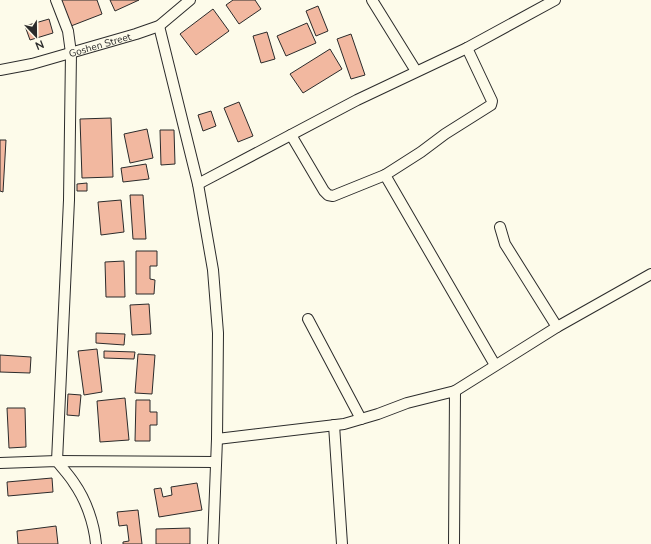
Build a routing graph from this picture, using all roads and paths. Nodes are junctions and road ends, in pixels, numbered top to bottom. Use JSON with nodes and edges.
{"nodes":[{"id":1,"x":56,"y":0,"type":"edge"},
{"id":2,"x":190,"y":0,"type":"edge"},
{"id":3,"x":372,"y":0,"type":"edge"},
{"id":4,"x":555,"y":0,"type":"edge"},
{"id":5,"x":538,"y":4,"type":"edge"},
{"id":6,"x":159,"y":26,"type":"junction"},
{"id":7,"x":467,"y":48,"type":"junction"},
{"id":8,"x":71,"y":53,"type":"junction"},
{"id":9,"x":0,"y":70,"type":"edge"},
{"id":10,"x":416,"y":72,"type":"junction"},
{"id":11,"x":291,"y":135,"type":"junction"},
{"id":12,"x":385,"y":175,"type":"junction"},
{"id":13,"x":198,"y":184,"type":"junction"},
{"id":14,"x":500,"y":227,"type":"dead end"},
{"id":15,"x":651,"y":274,"type":"edge"},
{"id":16,"x":308,"y":319,"type":"dead end"},
{"id":17,"x":557,"y":327,"type":"junction"},
{"id":18,"x":495,"y":365,"type":"junction"},
{"id":19,"x":456,"y":390,"type":"junction"},
{"id":20,"x":362,"y":419,"type":"junction"},
{"id":21,"x":334,"y":425,"type":"junction"},
{"id":22,"x":217,"y":439,"type":"junction"},
{"id":23,"x":57,"y":461,"type":"junction"},
{"id":24,"x":216,"y":462,"type":"junction"},
{"id":25,"x":0,"y":463,"type":"edge"},
{"id":26,"x":96,"y":544,"type":"edge"},
{"id":27,"x":213,"y":544,"type":"edge"},
{"id":28,"x":342,"y":544,"type":"edge"},
{"id":29,"x":454,"y":544,"type":"edge"}],
"edges":[{"from":1,"to":8,"type":"street"},
{"from":2,"to":6,"type":"street","name":"Goshen Street"},
{"from":3,"to":10,"type":"street"},
{"from":4,"to":5,"type":"street"},
{"from":5,"to":7,"type":"street"},
{"from":6,"to":8,"type":"street","name":"Goshen Street"},
{"from":6,"to":13,"type":"street"},
{"from":7,"to":10,"type":"street"},
{"from":7,"to":12,"type":"street"},
{"from":8,"to":9,"type":"street","name":"Goshen Street"},
{"from":8,"to":23,"type":"street"},
{"from":10,"to":11,"type":"street"},
{"from":11,"to":12,"type":"street"},
{"from":11,"to":13,"type":"street"},
{"from":12,"to":18,"type":"street"},
{"from":13,"to":22,"type":"street"},
{"from":14,"to":17,"type":"street"},
{"from":15,"to":17,"type":"street"},
{"from":16,"to":20,"type":"street"},
{"from":17,"to":18,"type":"street"},
{"from":18,"to":19,"type":"street"},
{"from":19,"to":20,"type":"street"},
{"from":19,"to":29,"type":"street"},
{"from":20,"to":21,"type":"street"},
{"from":21,"to":22,"type":"street"},
{"from":21,"to":28,"type":"street"},
{"from":22,"to":24,"type":"street"},
{"from":23,"to":24,"type":"street"},
{"from":23,"to":25,"type":"street"},
{"from":23,"to":26,"type":"street"},
{"from":24,"to":27,"type":"street"}]}
